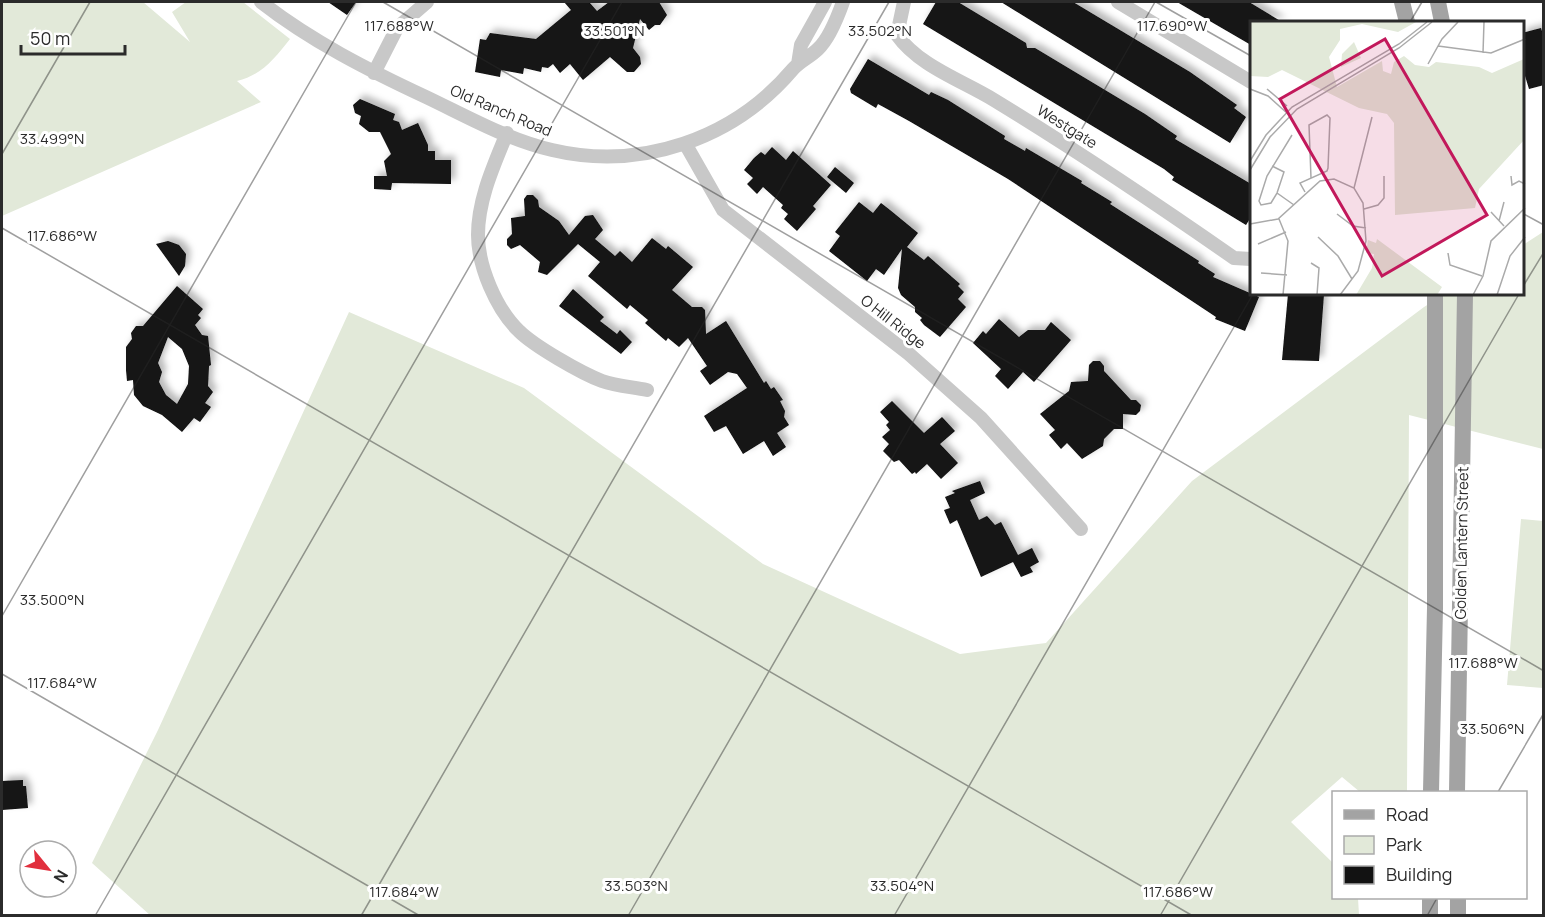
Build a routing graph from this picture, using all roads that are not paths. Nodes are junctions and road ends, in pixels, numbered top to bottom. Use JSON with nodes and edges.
{"nodes":[{"id":1,"x":261,"y":2,"type":"edge"},
{"id":2,"x":427,"y":2,"type":"edge"},
{"id":3,"x":825,"y":2,"type":"edge"},
{"id":4,"x":843,"y":2,"type":"edge"},
{"id":5,"x":904,"y":2,"type":"edge"},
{"id":6,"x":1118,"y":2,"type":"edge"},
{"id":7,"x":1402,"y":2,"type":"edge"},
{"id":8,"x":1438,"y":2,"type":"edge"},
{"id":9,"x":1407,"y":21,"type":"edge"},
{"id":10,"x":1442,"y":21,"type":"edge"},
{"id":11,"x":798,"y":64,"type":"junction"},
{"id":12,"x":374,"y":73,"type":"junction"},
{"id":13,"x":1250,"y":81,"type":"edge"},
{"id":14,"x":507,"y":133,"type":"junction"},
{"id":15,"x":686,"y":145,"type":"junction"},
{"id":16,"x":1250,"y":259,"type":"edge"},
{"id":17,"x":1435,"y":296,"type":"edge"},
{"id":18,"x":1465,"y":296,"type":"edge"},
{"id":19,"x":647,"y":390,"type":"dead end"},
{"id":20,"x":1081,"y":530,"type":"dead end"},
{"id":21,"x":1431,"y":791,"type":"edge"},
{"id":22,"x":1457,"y":791,"type":"edge"},
{"id":23,"x":1430,"y":899,"type":"edge"},
{"id":24,"x":1458,"y":899,"type":"edge"},
{"id":25,"x":1430,"y":915,"type":"edge"},
{"id":26,"x":1458,"y":915,"type":"edge"}],
"edges":[{"from":1,"to":12,"type":"street","name":"Old Ranch Road"},
{"from":2,"to":12,"type":"street"},
{"from":3,"to":11,"type":"street","name":"Old Ranch Road"},
{"from":4,"to":11,"type":"street","name":"Old Ranch Road"},
{"from":5,"to":16,"type":"street","name":"Westgate"},
{"from":6,"to":13,"type":"street"},
{"from":7,"to":9,"type":"main road"},
{"from":8,"to":10,"type":"main road"},
{"from":11,"to":15,"type":"street","name":"Old Ranch Road"},
{"from":12,"to":14,"type":"street","name":"Old Ranch Road"},
{"from":14,"to":15,"type":"street","name":"Old Ranch Road"},
{"from":14,"to":19,"type":"street"},
{"from":15,"to":20,"type":"street","name":"O Hill Ridge"},
{"from":17,"to":21,"type":"main road","name":"Golden Lantern Street"},
{"from":18,"to":22,"type":"main road","name":"Golden Lantern Street"},
{"from":23,"to":25,"type":"main road"},
{"from":24,"to":26,"type":"main road"}]}
